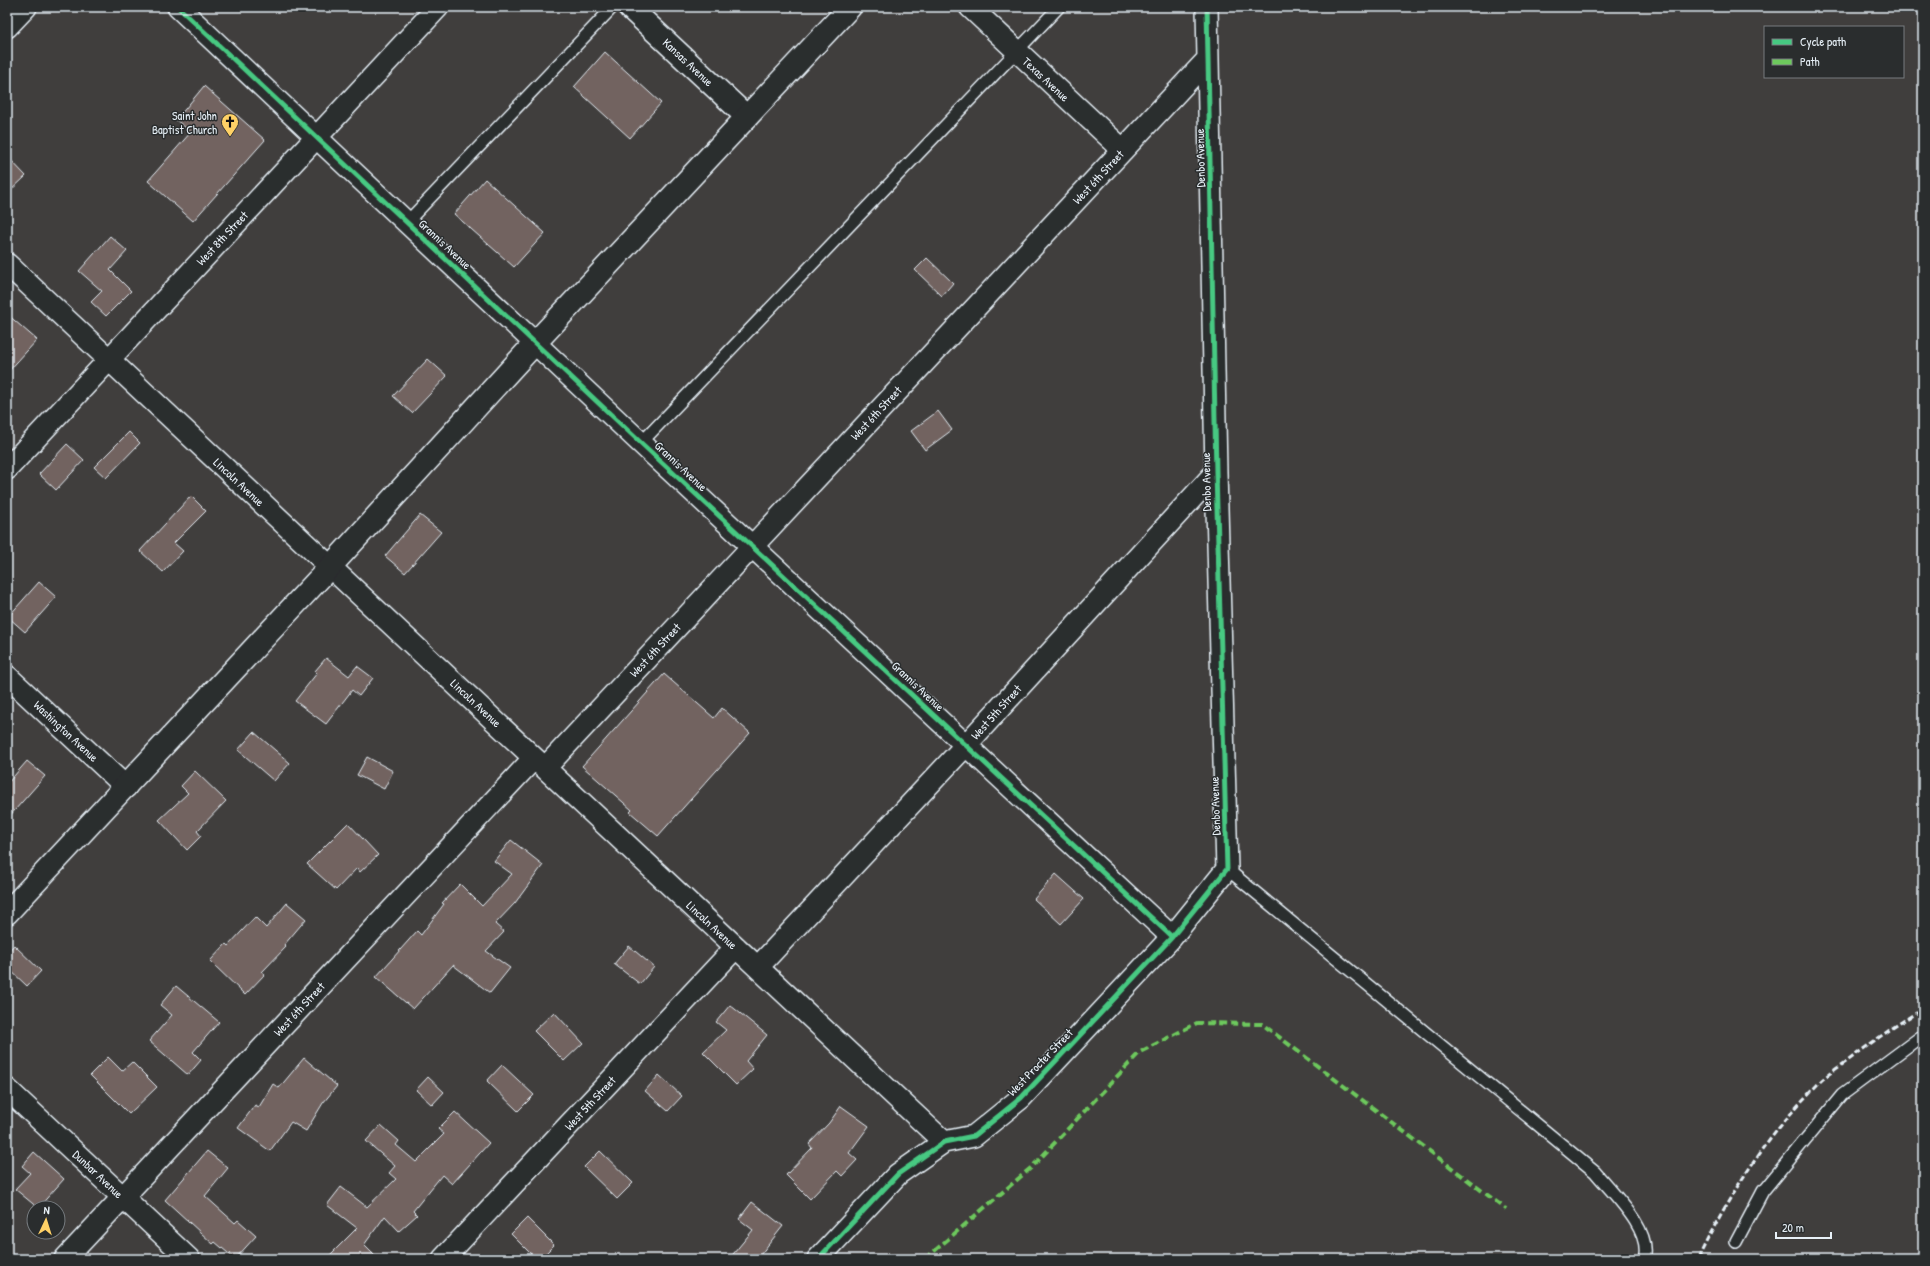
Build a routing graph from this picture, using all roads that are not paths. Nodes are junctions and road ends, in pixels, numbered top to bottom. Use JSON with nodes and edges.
{"nodes":[{"id":1,"x":26,"y":7,"type":"edge"},
{"id":2,"x":178,"y":7,"type":"edge"},
{"id":3,"x":438,"y":7,"type":"edge"},
{"id":4,"x":613,"y":7,"type":"edge"},
{"id":5,"x":629,"y":7,"type":"edge"},
{"id":6,"x":850,"y":7,"type":"edge"},
{"id":7,"x":970,"y":7,"type":"edge"},
{"id":8,"x":1058,"y":7,"type":"edge"},
{"id":9,"x":1207,"y":7,"type":"edge"},
{"id":10,"x":7,"y":27,"type":"edge"},
{"id":11,"x":1016,"y":51,"type":"junction"},
{"id":12,"x":1208,"y":59,"type":"junction"},
{"id":13,"x":747,"y":117,"type":"junction"},
{"id":14,"x":317,"y":137,"type":"junction"},
{"id":15,"x":1123,"y":150,"type":"junction"},
{"id":16,"x":407,"y":222,"type":"junction"},
{"id":17,"x":7,"y":264,"type":"edge"},
{"id":18,"x":535,"y":343,"type":"junction"},
{"id":19,"x":108,"y":359,"type":"junction"},
{"id":20,"x":641,"y":443,"type":"junction"},
{"id":21,"x":7,"y":469,"type":"edge"},
{"id":22,"x":1216,"y":472,"type":"junction"},
{"id":23,"x":752,"y":545,"type":"junction"},
{"id":24,"x":330,"y":567,"type":"junction"},
{"id":25,"x":7,"y":676,"type":"edge"},
{"id":26,"x":966,"y":745,"type":"junction"},
{"id":27,"x":539,"y":763,"type":"junction"},
{"id":28,"x":126,"y":787,"type":"junction"},
{"id":29,"x":1227,"y":869,"type":"junction"},
{"id":30,"x":7,"y":913,"type":"edge"},
{"id":31,"x":1172,"y":937,"type":"junction"},
{"id":32,"x":736,"y":947,"type":"junction"},
{"id":33,"x":758,"y":967,"type":"junction"},
{"id":34,"x":1923,"y":1035,"type":"edge"},
{"id":35,"x":7,"y":1089,"type":"edge"},
{"id":36,"x":944,"y":1142,"type":"junction"},
{"id":37,"x":123,"y":1197,"type":"junction"},
{"id":38,"x":1736,"y":1242,"type":"dead end"},
{"id":39,"x":65,"y":1259,"type":"edge"},
{"id":40,"x":189,"y":1259,"type":"edge"},
{"id":41,"x":443,"y":1259,"type":"edge"},
{"id":42,"x":818,"y":1259,"type":"edge"},
{"id":43,"x":1644,"y":1259,"type":"edge"}],
"edges":[{"from":1,"to":10,"type":"street"},
{"from":2,"to":14,"type":"street","name":"Grannis Avenue"},
{"from":3,"to":14,"type":"street","name":"West 8th Street"},
{"from":4,"to":16,"type":"lane"},
{"from":5,"to":13,"type":"main road","name":"Kansas Avenue"},
{"from":6,"to":13,"type":"main road"},
{"from":7,"to":11,"type":"street","name":"Texas Avenue"},
{"from":8,"to":11,"type":"lane"},
{"from":9,"to":12,"type":"street","name":"Denbo Avenue"},
{"from":11,"to":15,"type":"street","name":"Texas Avenue"},
{"from":11,"to":20,"type":"lane"},
{"from":12,"to":15,"type":"street","name":"West 6th Street"},
{"from":12,"to":22,"type":"street","name":"Denbo Avenue"},
{"from":13,"to":18,"type":"main road"},
{"from":14,"to":16,"type":"street","name":"Grannis Avenue"},
{"from":14,"to":19,"type":"street","name":"West 8th Street"},
{"from":15,"to":23,"type":"street","name":"West 6th Street"},
{"from":16,"to":18,"type":"street","name":"Grannis Avenue"},
{"from":17,"to":19,"type":"street","name":"Lincoln Avenue"},
{"from":18,"to":20,"type":"street","name":"Grannis Avenue"},
{"from":18,"to":24,"type":"main road"},
{"from":19,"to":21,"type":"street","name":"West 8th Street"},
{"from":19,"to":24,"type":"street","name":"Lincoln Avenue"},
{"from":20,"to":23,"type":"street","name":"Grannis Avenue"},
{"from":22,"to":26,"type":"street","name":"West 5th Street"},
{"from":22,"to":29,"type":"street","name":"Denbo Avenue"},
{"from":23,"to":26,"type":"street","name":"Grannis Avenue"},
{"from":23,"to":27,"type":"street","name":"West 6th Street"},
{"from":24,"to":27,"type":"street","name":"Lincoln Avenue"},
{"from":24,"to":28,"type":"main road"},
{"from":25,"to":28,"type":"street","name":"Washington Avenue"},
{"from":26,"to":31,"type":"street","name":"Grannis Avenue"},
{"from":26,"to":33,"type":"street","name":"West 5th Street"},
{"from":27,"to":32,"type":"street","name":"Lincoln Avenue"},
{"from":27,"to":37,"type":"street","name":"West 6th Street"},
{"from":28,"to":30,"type":"main road"},
{"from":29,"to":31,"type":"street"},
{"from":29,"to":43,"type":"lane"},
{"from":31,"to":36,"type":"street","name":"West Procter Street"},
{"from":32,"to":33,"type":"street","name":"Lincoln Avenue"},
{"from":32,"to":41,"type":"street","name":"West 5th Street"},
{"from":33,"to":36,"type":"street","name":"Lincoln Avenue"},
{"from":34,"to":38,"type":"lane"},
{"from":35,"to":37,"type":"street","name":"Dunbar Avenue"},
{"from":36,"to":42,"type":"street","name":"West Procter Street"},
{"from":37,"to":39,"type":"street","name":"West 6th Street"},
{"from":37,"to":40,"type":"street","name":"Dunbar Avenue"}]}
